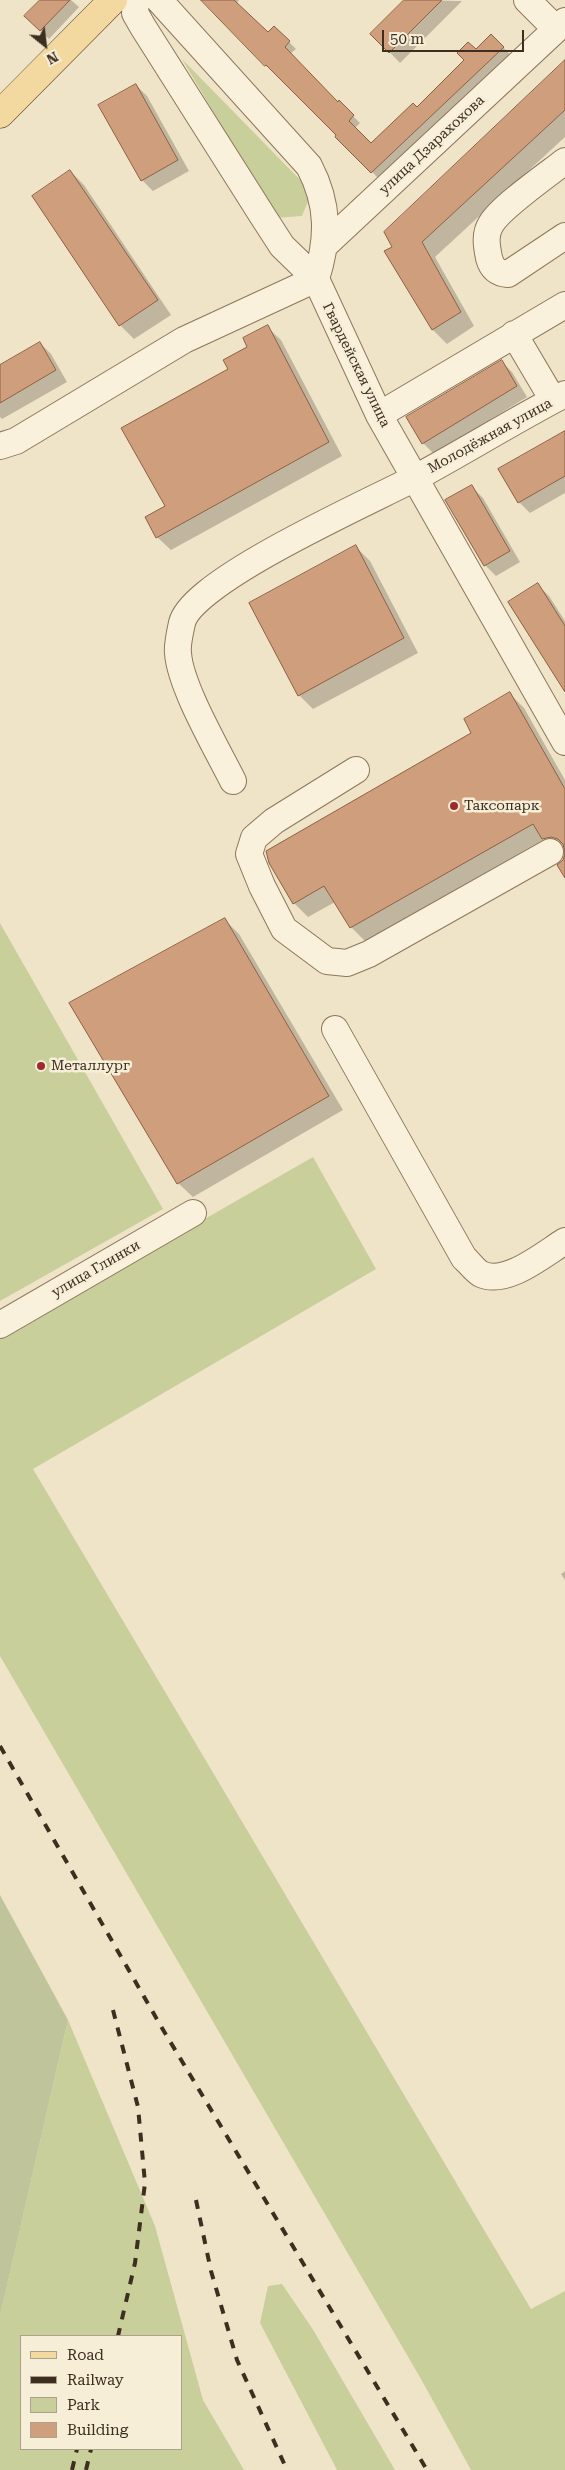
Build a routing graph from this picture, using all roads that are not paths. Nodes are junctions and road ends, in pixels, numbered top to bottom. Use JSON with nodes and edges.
{"nodes":[{"id":1,"x":113,"y":0,"type":"edge"},
{"id":2,"x":136,"y":0,"type":"edge"},
{"id":3,"x":159,"y":0,"type":"edge"},
{"id":4,"x":527,"y":0,"type":"edge"},
{"id":5,"x":561,"y":25,"type":"edge"},
{"id":6,"x":0,"y":114,"type":"edge"},
{"id":7,"x":565,"y":161,"type":"edge"},
{"id":8,"x":565,"y":236,"type":"edge"},
{"id":9,"x":325,"y":245,"type":"junction"},
{"id":10,"x":316,"y":279,"type":"junction"},
{"id":11,"x":565,"y":305,"type":"edge"},
{"id":12,"x":514,"y":334,"type":"junction"},
{"id":13,"x":559,"y":397,"type":"edge"},
{"id":14,"x":379,"y":415,"type":"junction"},
{"id":15,"x":0,"y":446,"type":"edge"},
{"id":16,"x":414,"y":478,"type":"junction"},
{"id":17,"x":565,"y":742,"type":"edge"},
{"id":18,"x":356,"y":770,"type":"dead end"},
{"id":19,"x":233,"y":781,"type":"dead end"},
{"id":20,"x":550,"y":852,"type":"dead end"},
{"id":21,"x":335,"y":1028,"type":"dead end"},
{"id":22,"x":192,"y":1212,"type":"dead end"},
{"id":23,"x":565,"y":1241,"type":"edge"},
{"id":24,"x":0,"y":1325,"type":"edge"}],
"edges":[{"from":1,"to":6,"type":"main road"},
{"from":2,"to":10,"type":"street","name":"Гвардейская улица"},
{"from":3,"to":9,"type":"street"},
{"from":4,"to":5,"type":"street"},
{"from":5,"to":9,"type":"street","name":"улица Дзарахохова"},
{"from":7,"to":8,"type":"street"},
{"from":9,"to":10,"type":"street"},
{"from":10,"to":14,"type":"street","name":"Гвардейская улица"},
{"from":10,"to":15,"type":"street"},
{"from":11,"to":12,"type":"street"},
{"from":12,"to":13,"type":"street"},
{"from":12,"to":14,"type":"street"},
{"from":13,"to":16,"type":"street","name":"Молодёжная улица"},
{"from":14,"to":16,"type":"street","name":"Гвардейская улица"},
{"from":16,"to":17,"type":"street","name":"Гвардейская улица"},
{"from":16,"to":19,"type":"street","name":"Молодёжная улица"},
{"from":18,"to":20,"type":"street"},
{"from":21,"to":23,"type":"street"},
{"from":22,"to":24,"type":"street","name":"улица Глинки"}]}
